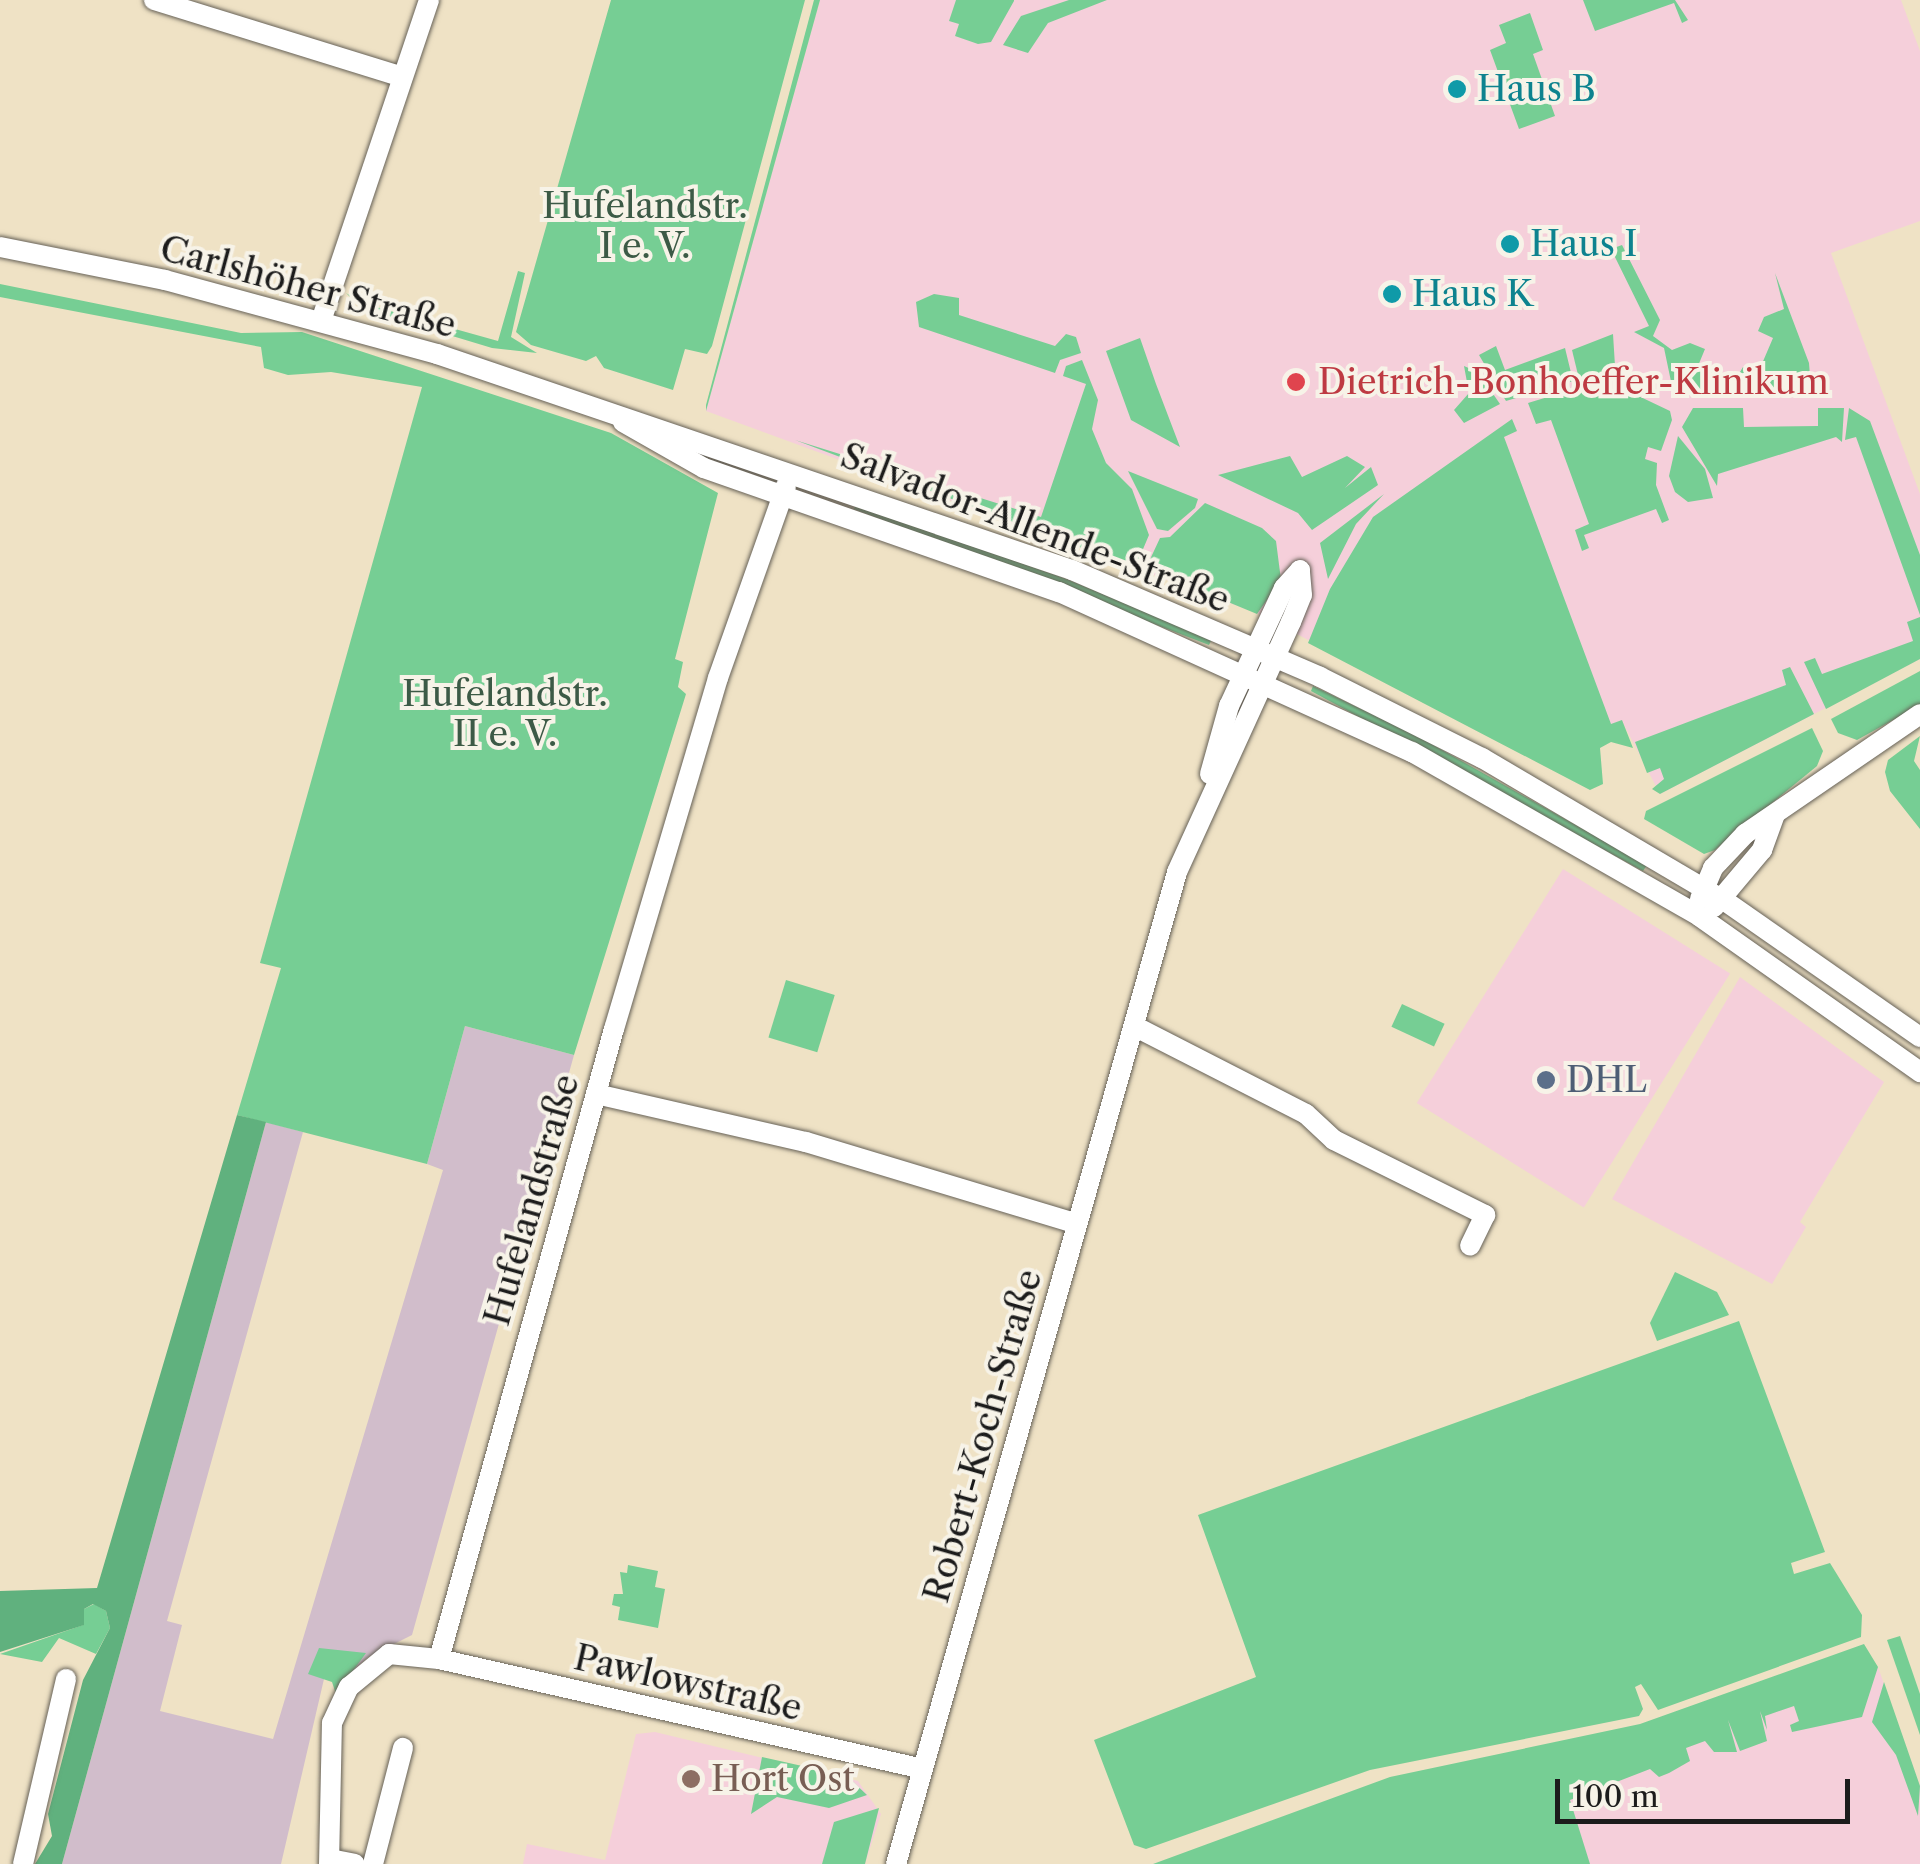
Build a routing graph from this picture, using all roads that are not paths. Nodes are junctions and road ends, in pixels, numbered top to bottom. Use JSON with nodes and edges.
{"nodes":[{"id":1,"x":154,"y":0,"type":"edge"},
{"id":2,"x":429,"y":0,"type":"edge"},
{"id":3,"x":402,"y":77,"type":"junction"},
{"id":4,"x":0,"y":248,"type":"edge"},
{"id":5,"x":321,"y":321,"type":"junction"},
{"id":6,"x":596,"y":406,"type":"junction"},
{"id":7,"x":790,"y":471,"type":"junction"},
{"id":8,"x":783,"y":496,"type":"junction"},
{"id":9,"x":1256,"y":648,"type":"junction"},
{"id":10,"x":1276,"y":657,"type":"junction"},
{"id":11,"x":1244,"y":672,"type":"junction"},
{"id":12,"x":1266,"y":681,"type":"junction"},
{"id":13,"x":1920,"y":714,"type":"edge"},
{"id":14,"x":1200,"y":814,"type":"junction"},
{"id":15,"x":1776,"y":815,"type":"junction"},
{"id":16,"x":1701,"y":886,"type":"junction"},
{"id":17,"x":1725,"y":901,"type":"junction"},
{"id":18,"x":1699,"y":916,"type":"junction"},
{"id":19,"x":1134,"y":1026,"type":"junction"},
{"id":20,"x":1920,"y":1037,"type":"edge"},
{"id":21,"x":1920,"y":1072,"type":"edge"},
{"id":22,"x":596,"y":1094,"type":"junction"},
{"id":23,"x":1078,"y":1224,"type":"junction"},
{"id":24,"x":1470,"y":1246,"type":"dead end"},
{"id":25,"x":439,"y":1659,"type":"junction"},
{"id":26,"x":66,"y":1679,"type":"dead end"},
{"id":27,"x":403,"y":1748,"type":"dead end"},
{"id":28,"x":923,"y":1769,"type":"junction"},
{"id":29,"x":330,"y":1862,"type":"edge"},
{"id":30,"x":23,"y":1864,"type":"edge"},
{"id":31,"x":355,"y":1864,"type":"edge"},
{"id":32,"x":373,"y":1864,"type":"edge"},
{"id":33,"x":896,"y":1864,"type":"edge"}],
"edges":[{"from":1,"to":3,"type":"street"},
{"from":2,"to":3,"type":"street"},
{"from":3,"to":5,"type":"street"},
{"from":4,"to":5,"type":"street","name":"Carlshöher Straße"},
{"from":5,"to":6,"type":"street","name":"Carlshöher Straße"},
{"from":6,"to":7,"type":"street","name":"Salvador-Allende-Straße"},
{"from":6,"to":8,"type":"street","name":"Salvador-Allende-Straße"},
{"from":7,"to":8,"type":"street","name":"Salvador-Allende-Straße"},
{"from":7,"to":9,"type":"street","name":"Salvador-Allende-Straße"},
{"from":8,"to":11,"type":"street","name":"Salvador-Allende-Straße"},
{"from":8,"to":22,"type":"street","name":"Hufelandstraße"},
{"from":9,"to":10,"type":"street","name":"Salvador-Allende-Straße"},
{"from":9,"to":10,"type":"street","name":"Salvador-Allende-Straße"},
{"from":9,"to":11,"type":"street","name":"Salvador-Allende-Straße"},
{"from":10,"to":12,"type":"street","name":"Salvador-Allende-Straße"},
{"from":10,"to":16,"type":"street","name":"Salvador-Allende-Straße"},
{"from":11,"to":12,"type":"street","name":"Salvador-Allende-Straße"},
{"from":11,"to":14,"type":"street","name":"Robert-Koch-Straße"},
{"from":12,"to":14,"type":"street","name":"Robert-Koch-Straße"},
{"from":12,"to":18,"type":"street","name":"Salvador-Allende-Straße"},
{"from":13,"to":15,"type":"street"},
{"from":14,"to":19,"type":"street","name":"Robert-Koch-Straße"},
{"from":15,"to":16,"type":"street"},
{"from":15,"to":17,"type":"street"},
{"from":16,"to":17,"type":"street","name":"Salvador-Allende-Straße"},
{"from":16,"to":18,"type":"street"},
{"from":17,"to":18,"type":"street"},
{"from":17,"to":20,"type":"street","name":"Salvador-Allende-Straße"},
{"from":18,"to":21,"type":"street","name":"Salvador-Allende-Straße"},
{"from":19,"to":23,"type":"street","name":"Robert-Koch-Straße"},
{"from":19,"to":24,"type":"street"},
{"from":22,"to":23,"type":"street"},
{"from":22,"to":25,"type":"street","name":"Hufelandstraße"},
{"from":23,"to":28,"type":"street","name":"Robert-Koch-Straße"},
{"from":25,"to":28,"type":"street","name":"Pawlowstraße"},
{"from":25,"to":29,"type":"street"},
{"from":26,"to":30,"type":"street"},
{"from":27,"to":32,"type":"street"},
{"from":28,"to":33,"type":"street","name":"Robert-Koch-Straße"},
{"from":29,"to":31,"type":"street"}]}
